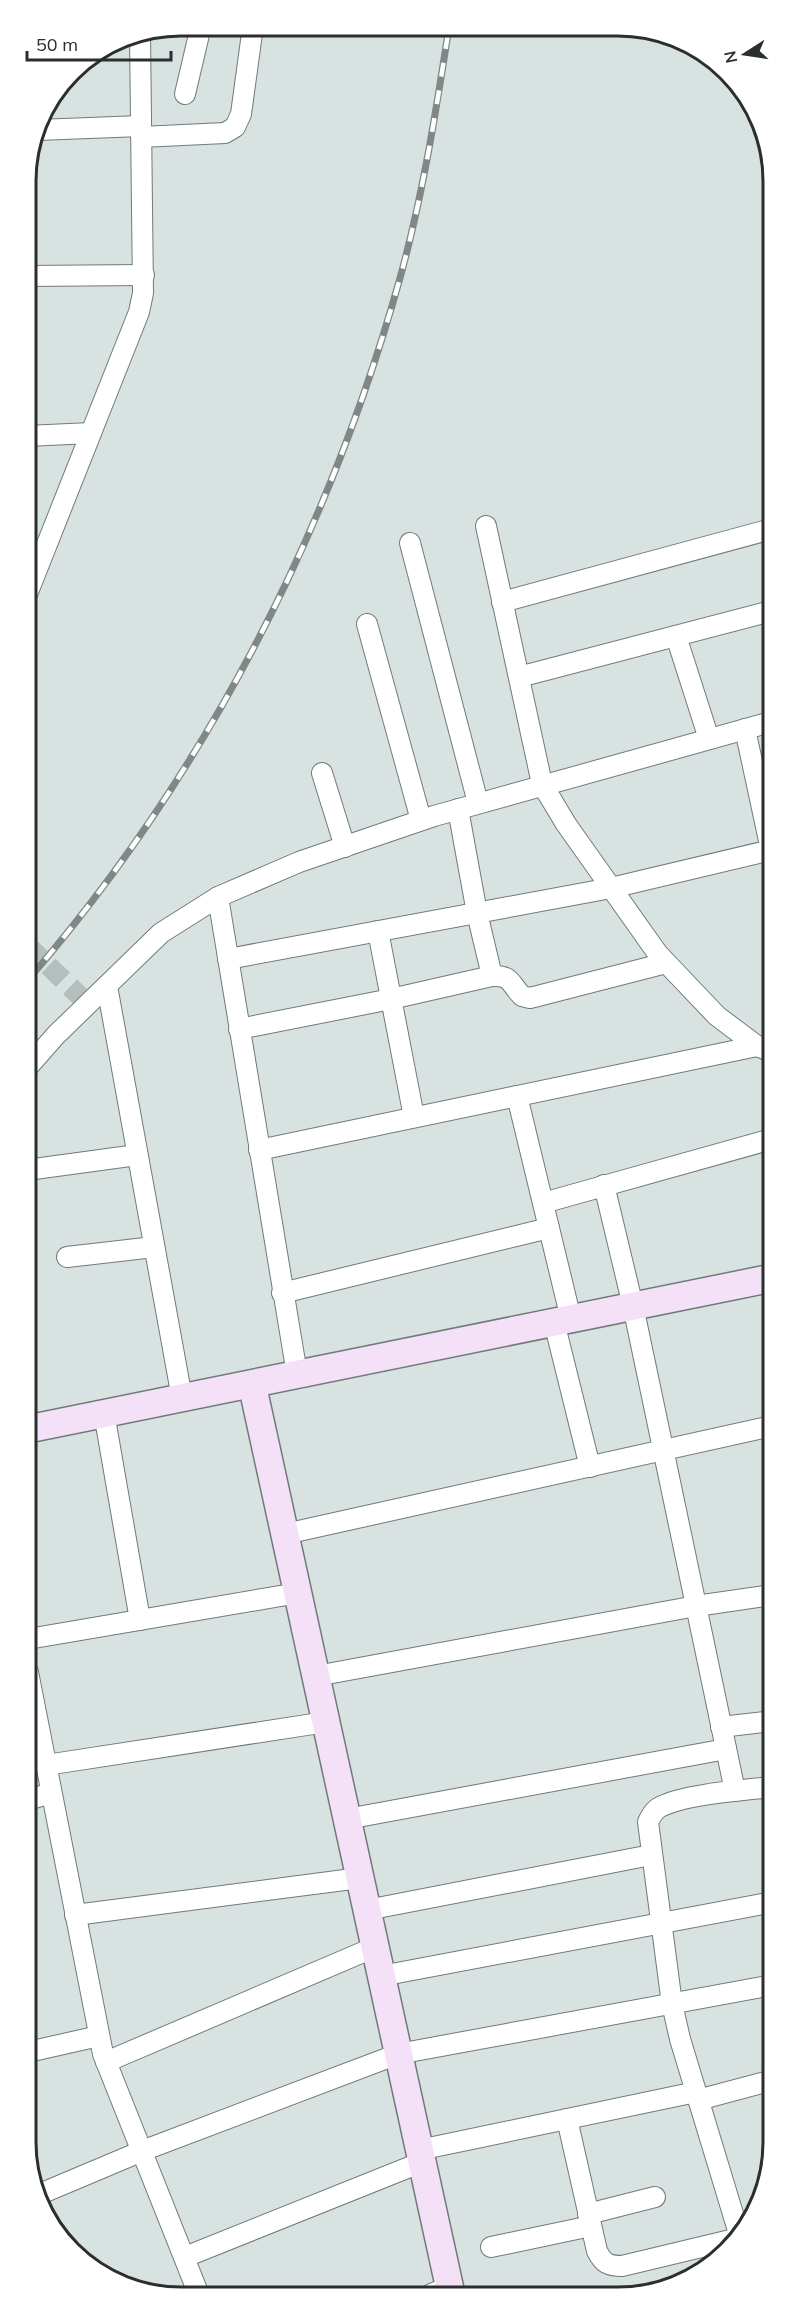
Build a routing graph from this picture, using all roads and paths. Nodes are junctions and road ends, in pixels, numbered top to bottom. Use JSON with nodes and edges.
{"nodes":[{"id":1,"x":198,"y":36,"type":"edge"},
{"id":2,"x":252,"y":36,"type":"edge"},
{"id":3,"x":140,"y":43,"type":"edge"},
{"id":4,"x":184,"y":94,"type":"dead end"},
{"id":5,"x":46,"y":130,"type":"edge"},
{"id":6,"x":141,"y":131,"type":"junction"},
{"id":7,"x":144,"y":275,"type":"junction"},
{"id":8,"x":36,"y":276,"type":"edge"},
{"id":9,"x":92,"y":433,"type":"junction"},
{"id":10,"x":36,"y":436,"type":"edge"},
{"id":11,"x":486,"y":526,"type":"dead end"},
{"id":12,"x":763,"y":531,"type":"edge"},
{"id":13,"x":410,"y":543,"type":"dead end"},
{"id":14,"x":36,"y":572,"type":"edge"},
{"id":15,"x":502,"y":602,"type":"junction"},
{"id":16,"x":763,"y":613,"type":"edge"},
{"id":17,"x":367,"y":624,"type":"dead end"},
{"id":18,"x":675,"y":636,"type":"junction"},
{"id":19,"x":519,"y":677,"type":"junction"},
{"id":20,"x":763,"y":724,"type":"edge"},
{"id":21,"x":746,"y":729,"type":"junction"},
{"id":22,"x":709,"y":739,"type":"junction"},
{"id":23,"x":322,"y":773,"type":"dead end"},
{"id":24,"x":543,"y":784,"type":"junction"},
{"id":25,"x":478,"y":803,"type":"junction"},
{"id":26,"x":458,"y":809,"type":"junction"},
{"id":27,"x":763,"y":811,"type":"edge"},
{"id":28,"x":422,"y":820,"type":"junction"},
{"id":29,"x":345,"y":847,"type":"junction"},
{"id":30,"x":763,"y":852,"type":"edge"},
{"id":31,"x":611,"y":888,"type":"junction"},
{"id":32,"x":218,"y":897,"type":"junction"},
{"id":33,"x":477,"y":913,"type":"junction"},
{"id":34,"x":378,"y":932,"type":"junction"},
{"id":35,"x":228,"y":959,"type":"junction"},
{"id":36,"x":666,"y":963,"type":"junction"},
{"id":37,"x":492,"y":976,"type":"junction"},
{"id":38,"x":107,"y":986,"type":"junction"},
{"id":39,"x":391,"y":999,"type":"junction"},
{"id":40,"x":239,"y":1029,"type":"junction"},
{"id":41,"x":763,"y":1048,"type":"edge"},
{"id":42,"x":763,"y":1049,"type":"edge"},
{"id":43,"x":36,"y":1058,"type":"edge"},
{"id":44,"x":517,"y":1096,"type":"junction"},
{"id":45,"x":414,"y":1118,"type":"junction"},
{"id":46,"x":763,"y":1141,"type":"edge"},
{"id":47,"x":259,"y":1150,"type":"junction"},
{"id":48,"x":137,"y":1155,"type":"junction"},
{"id":49,"x":36,"y":1169,"type":"edge"},
{"id":50,"x":604,"y":1185,"type":"junction"},
{"id":51,"x":543,"y":1203,"type":"junction"},
{"id":52,"x":549,"y":1228,"type":"junction"},
{"id":53,"x":154,"y":1247,"type":"junction"},
{"id":54,"x":67,"y":1257,"type":"dead end"},
{"id":55,"x":763,"y":1280,"type":"edge"},
{"id":56,"x":282,"y":1293,"type":"junction"},
{"id":57,"x":633,"y":1306,"type":"junction"},
{"id":58,"x":563,"y":1321,"type":"junction"},
{"id":59,"x":297,"y":1374,"type":"junction"},
{"id":60,"x":252,"y":1384,"type":"junction"},
{"id":61,"x":182,"y":1398,"type":"junction"},
{"id":62,"x":104,"y":1413,"type":"junction"},
{"id":63,"x":36,"y":1427,"type":"edge"},
{"id":64,"x":763,"y":1428,"type":"edge"},
{"id":65,"x":663,"y":1451,"type":"junction"},
{"id":66,"x":590,"y":1467,"type":"junction"},
{"id":67,"x":285,"y":1534,"type":"junction"},
{"id":68,"x":298,"y":1593,"type":"junction"},
{"id":69,"x":763,"y":1596,"type":"edge"},
{"id":70,"x":696,"y":1606,"type":"junction"},
{"id":71,"x":140,"y":1620,"type":"junction"},
{"id":72,"x":36,"y":1638,"type":"edge"},
{"id":73,"x":316,"y":1676,"type":"junction"},
{"id":74,"x":36,"y":1713,"type":"edge"},
{"id":75,"x":326,"y":1722,"type":"junction"},
{"id":76,"x":763,"y":1722,"type":"edge"},
{"id":77,"x":721,"y":1727,"type":"junction"},
{"id":78,"x":726,"y":1749,"type":"junction"},
{"id":79,"x":46,"y":1765,"type":"junction"},
{"id":80,"x":763,"y":1788,"type":"edge"},
{"id":81,"x":735,"y":1791,"type":"junction"},
{"id":82,"x":51,"y":1792,"type":"junction"},
{"id":83,"x":36,"y":1797,"type":"edge"},
{"id":84,"x":347,"y":1819,"type":"junction"},
{"id":85,"x":651,"y":1855,"type":"junction"},
{"id":86,"x":360,"y":1878,"type":"junction"},
{"id":87,"x":763,"y":1904,"type":"edge"},
{"id":88,"x":367,"y":1910,"type":"junction"},
{"id":89,"x":75,"y":1915,"type":"junction"},
{"id":90,"x":660,"y":1924,"type":"junction"},
{"id":91,"x":375,"y":1947,"type":"junction"},
{"id":92,"x":381,"y":1976,"type":"junction"},
{"id":93,"x":763,"y":1987,"type":"edge"},
{"id":94,"x":672,"y":2004,"type":"junction"},
{"id":95,"x":99,"y":2036,"type":"junction"},
{"id":96,"x":36,"y":2050,"type":"edge"},
{"id":97,"x":398,"y":2054,"type":"junction"},
{"id":98,"x":106,"y":2062,"type":"junction"},
{"id":99,"x":763,"y":2082,"type":"edge"},
{"id":100,"x":697,"y":2096,"type":"junction"},
{"id":101,"x":567,"y":2119,"type":"junction"},
{"id":102,"x":142,"y":2151,"type":"junction"},
{"id":103,"x":421,"y":2156,"type":"junction"},
{"id":104,"x":45,"y":2192,"type":"edge"},
{"id":105,"x":655,"y":2197,"type":"dead end"},
{"id":106,"x":590,"y":2220,"type":"junction"},
{"id":107,"x":736,"y":2225,"type":"edge"},
{"id":108,"x":723,"y":2241,"type":"edge"},
{"id":109,"x":491,"y":2247,"type":"dead end"},
{"id":110,"x":185,"y":2257,"type":"junction"},
{"id":111,"x":196,"y":2287,"type":"edge"},
{"id":112,"x":443,"y":2287,"type":"edge"}],
"edges":[{"from":1,"to":4,"type":"street"},
{"from":2,"to":6,"type":"street"},
{"from":3,"to":6,"type":"street"},
{"from":5,"to":6,"type":"street"},
{"from":6,"to":7,"type":"street"},
{"from":7,"to":8,"type":"street"},
{"from":7,"to":9,"type":"street"},
{"from":9,"to":10,"type":"street"},
{"from":9,"to":14,"type":"street"},
{"from":11,"to":15,"type":"street"},
{"from":12,"to":15,"type":"street"},
{"from":13,"to":25,"type":"street"},
{"from":15,"to":19,"type":"street"},
{"from":16,"to":18,"type":"street"},
{"from":17,"to":28,"type":"street"},
{"from":18,"to":19,"type":"street"},
{"from":18,"to":22,"type":"street"},
{"from":19,"to":24,"type":"street"},
{"from":20,"to":21,"type":"street"},
{"from":21,"to":22,"type":"street"},
{"from":21,"to":27,"type":"street"},
{"from":22,"to":24,"type":"street"},
{"from":23,"to":29,"type":"street"},
{"from":24,"to":25,"type":"street"},
{"from":24,"to":31,"type":"street"},
{"from":25,"to":26,"type":"street"},
{"from":26,"to":28,"type":"street"},
{"from":26,"to":33,"type":"street"},
{"from":28,"to":29,"type":"street"},
{"from":29,"to":32,"type":"street"},
{"from":30,"to":31,"type":"street"},
{"from":31,"to":33,"type":"street"},
{"from":31,"to":36,"type":"street"},
{"from":32,"to":35,"type":"street"},
{"from":32,"to":38,"type":"street"},
{"from":33,"to":34,"type":"street"},
{"from":33,"to":37,"type":"street"},
{"from":34,"to":35,"type":"street"},
{"from":34,"to":39,"type":"street"},
{"from":35,"to":40,"type":"street"},
{"from":36,"to":37,"type":"street"},
{"from":36,"to":41,"type":"street"},
{"from":37,"to":39,"type":"street"},
{"from":38,"to":43,"type":"street"},
{"from":38,"to":48,"type":"street"},
{"from":39,"to":40,"type":"street"},
{"from":39,"to":45,"type":"street"},
{"from":40,"to":47,"type":"street"},
{"from":42,"to":44,"type":"street"},
{"from":44,"to":45,"type":"street"},
{"from":44,"to":51,"type":"street"},
{"from":45,"to":47,"type":"street"},
{"from":46,"to":50,"type":"street"},
{"from":47,"to":56,"type":"street"},
{"from":48,"to":49,"type":"street"},
{"from":48,"to":53,"type":"street"},
{"from":50,"to":51,"type":"street"},
{"from":50,"to":57,"type":"street"},
{"from":51,"to":52,"type":"street"},
{"from":52,"to":56,"type":"street"},
{"from":52,"to":58,"type":"street"},
{"from":53,"to":54,"type":"street"},
{"from":53,"to":61,"type":"street"},
{"from":55,"to":57,"type":"street"},
{"from":56,"to":59,"type":"street"},
{"from":57,"to":58,"type":"street"},
{"from":57,"to":65,"type":"street"},
{"from":58,"to":59,"type":"street"},
{"from":58,"to":66,"type":"street"},
{"from":59,"to":60,"type":"street"},
{"from":60,"to":61,"type":"street"},
{"from":60,"to":67,"type":"street"},
{"from":61,"to":62,"type":"street"},
{"from":62,"to":63,"type":"street"},
{"from":62,"to":71,"type":"street"},
{"from":64,"to":65,"type":"street"},
{"from":65,"to":66,"type":"street"},
{"from":65,"to":70,"type":"street"},
{"from":66,"to":67,"type":"street"},
{"from":67,"to":68,"type":"street"},
{"from":68,"to":71,"type":"street"},
{"from":68,"to":73,"type":"street"},
{"from":69,"to":70,"type":"street"},
{"from":70,"to":73,"type":"street"},
{"from":70,"to":77,"type":"street"},
{"from":71,"to":72,"type":"street"},
{"from":73,"to":75,"type":"street"},
{"from":74,"to":79,"type":"street"},
{"from":75,"to":79,"type":"street"},
{"from":75,"to":84,"type":"street"},
{"from":76,"to":77,"type":"street"},
{"from":77,"to":78,"type":"street"},
{"from":78,"to":81,"type":"street"},
{"from":78,"to":84,"type":"street"},
{"from":79,"to":82,"type":"street"},
{"from":80,"to":81,"type":"street"},
{"from":81,"to":85,"type":"street"},
{"from":82,"to":83,"type":"street"},
{"from":82,"to":89,"type":"street"},
{"from":84,"to":86,"type":"street"},
{"from":85,"to":88,"type":"street"},
{"from":85,"to":90,"type":"street"},
{"from":86,"to":88,"type":"street"},
{"from":86,"to":89,"type":"street"},
{"from":87,"to":90,"type":"street"},
{"from":88,"to":91,"type":"street"},
{"from":89,"to":95,"type":"street"},
{"from":90,"to":92,"type":"street"},
{"from":90,"to":94,"type":"street"},
{"from":91,"to":92,"type":"street"},
{"from":91,"to":98,"type":"street"},
{"from":92,"to":97,"type":"street"},
{"from":93,"to":94,"type":"street"},
{"from":94,"to":97,"type":"street"},
{"from":94,"to":100,"type":"street"},
{"from":95,"to":96,"type":"street"},
{"from":95,"to":98,"type":"street"},
{"from":97,"to":102,"type":"street"},
{"from":97,"to":103,"type":"street"},
{"from":98,"to":102,"type":"street"},
{"from":99,"to":100,"type":"street"},
{"from":100,"to":101,"type":"street"},
{"from":100,"to":107,"type":"street"},
{"from":101,"to":103,"type":"street"},
{"from":101,"to":106,"type":"street"},
{"from":102,"to":104,"type":"street"},
{"from":102,"to":110,"type":"street"},
{"from":103,"to":110,"type":"street"},
{"from":103,"to":112,"type":"street"},
{"from":105,"to":106,"type":"street"},
{"from":106,"to":108,"type":"street"},
{"from":106,"to":109,"type":"street"},
{"from":110,"to":111,"type":"street"}]}
